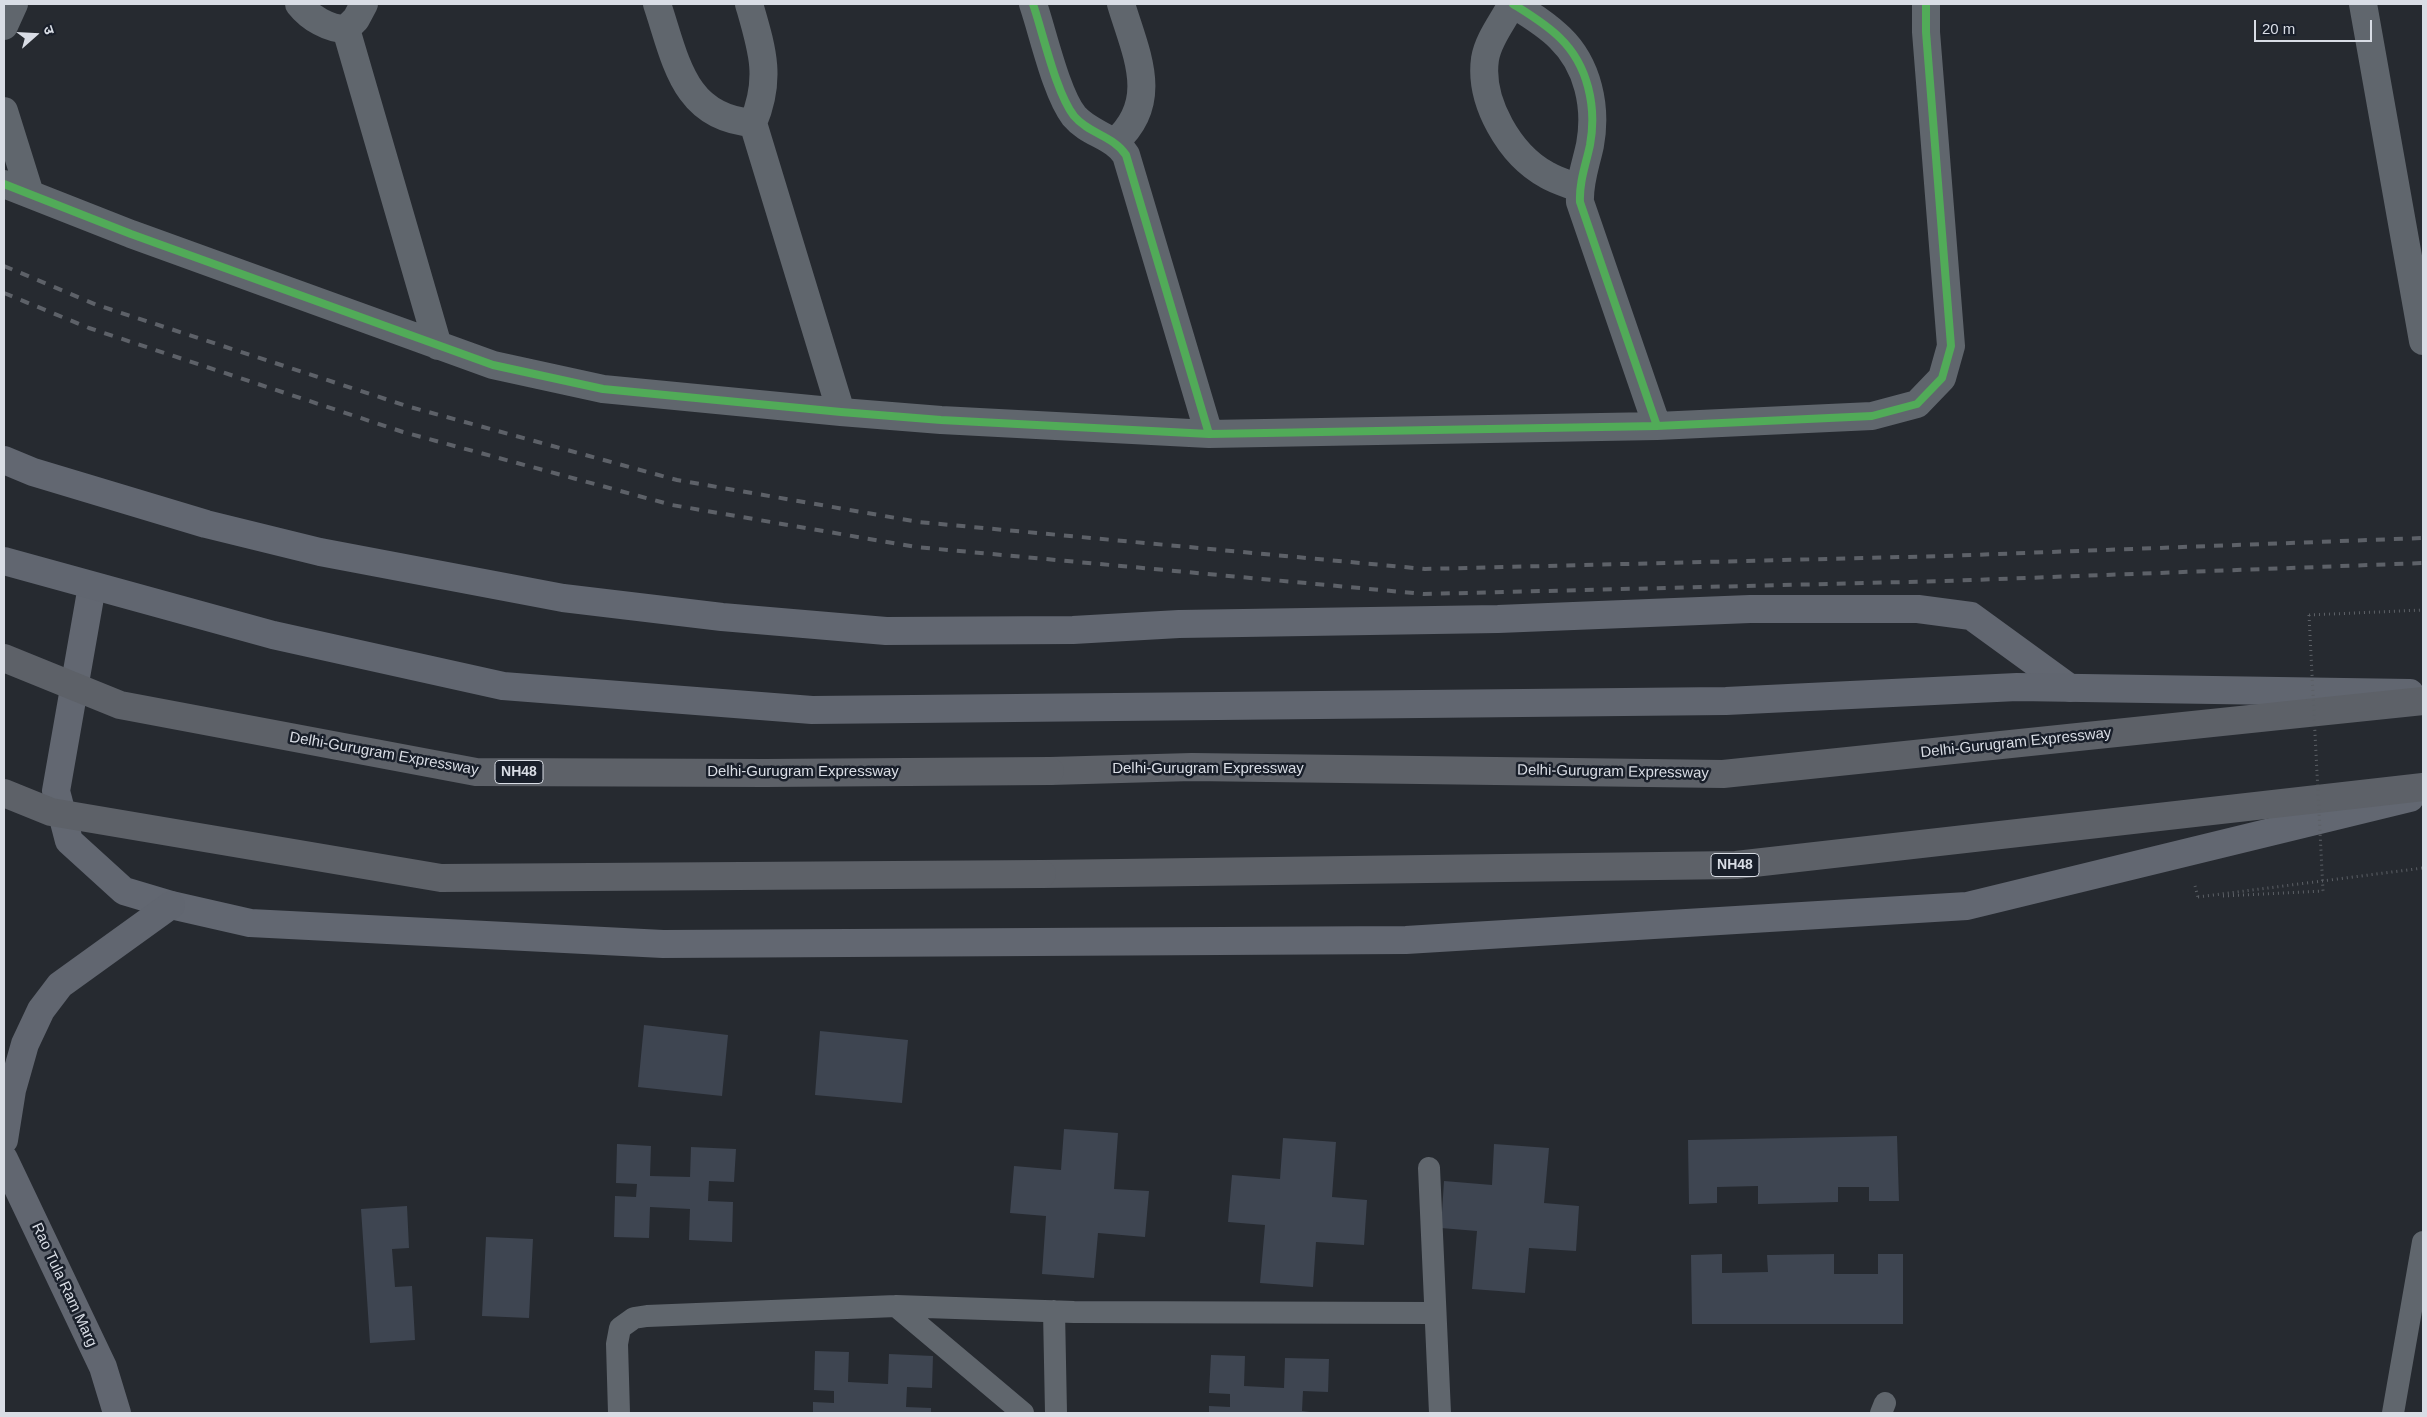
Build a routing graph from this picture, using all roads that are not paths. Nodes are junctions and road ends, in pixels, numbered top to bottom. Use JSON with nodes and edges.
{"nodes":[{"id":1,"x":14,"y":4,"type":"edge"},
{"id":2,"x":299,"y":4,"type":"edge"},
{"id":3,"x":364,"y":4,"type":"edge"},
{"id":4,"x":657,"y":4,"type":"edge"},
{"id":5,"x":749,"y":4,"type":"edge"},
{"id":6,"x":1033,"y":4,"type":"edge"},
{"id":7,"x":1121,"y":4,"type":"edge"},
{"id":8,"x":1512,"y":4,"type":"edge"},
{"id":9,"x":1926,"y":4,"type":"edge"},
{"id":10,"x":2363,"y":4,"type":"edge"},
{"id":11,"x":4,"y":26,"type":"edge"},
{"id":12,"x":346,"y":29,"type":"junction"},
{"id":13,"x":4,"y":111,"type":"edge"},
{"id":14,"x":753,"y":123,"type":"junction"},
{"id":15,"x":1115,"y":142,"type":"junction"},
{"id":16,"x":4,"y":184,"type":"edge"},
{"id":17,"x":1579,"y":188,"type":"junction"},
{"id":18,"x":30,"y":194,"type":"junction"},
{"id":19,"x":2423,"y":342,"type":"edge"},
{"id":20,"x":438,"y":346,"type":"junction"},
{"id":21,"x":841,"y":412,"type":"junction"},
{"id":22,"x":1657,"y":426,"type":"junction"},
{"id":23,"x":1210,"y":434,"type":"junction"},
{"id":24,"x":4,"y":460,"type":"edge"},
{"id":25,"x":4,"y":562,"type":"edge"},
{"id":26,"x":92,"y":586,"type":"junction"},
{"id":27,"x":4,"y":658,"type":"edge"},
{"id":28,"x":2070,"y":688,"type":"junction"},
{"id":29,"x":2423,"y":693,"type":"edge"},
{"id":30,"x":2423,"y":701,"type":"edge"},
{"id":31,"x":2423,"y":787,"type":"edge"},
{"id":32,"x":4,"y":793,"type":"edge"},
{"id":33,"x":2423,"y":794,"type":"edge"},
{"id":34,"x":170,"y":905,"type":"junction"},
{"id":35,"x":4,"y":1140,"type":"edge"},
{"id":36,"x":4,"y":1159,"type":"edge"},
{"id":37,"x":1429,"y":1168,"type":"dead end"},
{"id":38,"x":2423,"y":1242,"type":"edge"},
{"id":39,"x":896,"y":1306,"type":"junction"},
{"id":40,"x":1054,"y":1311,"type":"junction"},
{"id":41,"x":1434,"y":1314,"type":"junction"},
{"id":42,"x":2423,"y":1319,"type":"edge"},
{"id":43,"x":1019,"y":1412,"type":"edge"},
{"id":44,"x":117,"y":1413,"type":"edge"},
{"id":45,"x":619,"y":1413,"type":"edge"},
{"id":46,"x":1056,"y":1413,"type":"edge"},
{"id":47,"x":1440,"y":1413,"type":"edge"},
{"id":48,"x":2393,"y":1413,"type":"edge"},
{"id":49,"x":2405,"y":1413,"type":"edge"}],
"edges":[{"from":1,"to":11,"type":"street"},
{"from":2,"to":12,"type":"street"},
{"from":3,"to":12,"type":"street"},
{"from":4,"to":14,"type":"street"},
{"from":5,"to":14,"type":"street"},
{"from":6,"to":15,"type":"street"},
{"from":7,"to":15,"type":"street"},
{"from":8,"to":17,"type":"street"},
{"from":8,"to":17,"type":"street"},
{"from":9,"to":22,"type":"street"},
{"from":10,"to":19,"type":"street"},
{"from":12,"to":20,"type":"street"},
{"from":13,"to":18,"type":"street"},
{"from":14,"to":21,"type":"street"},
{"from":15,"to":23,"type":"street"},
{"from":16,"to":18,"type":"street"},
{"from":17,"to":22,"type":"street"},
{"from":18,"to":20,"type":"street"},
{"from":20,"to":21,"type":"street"},
{"from":21,"to":23,"type":"street"},
{"from":22,"to":23,"type":"street"},
{"from":24,"to":28,"type":"main road"},
{"from":25,"to":26,"type":"main road"},
{"from":26,"to":28,"type":"main road"},
{"from":26,"to":34,"type":"main road"},
{"from":27,"to":30,"type":"highway","name":"Delhi-Gurugram Expressway","number":"NH48","bridge":true},
{"from":28,"to":29,"type":"main road"},
{"from":31,"to":32,"type":"highway","number":"NH48","bridge":true},
{"from":33,"to":34,"type":"main road"},
{"from":34,"to":35,"type":"main road"},
{"from":36,"to":44,"type":"main road","name":"Rao Tula Ram Marg"},
{"from":37,"to":41,"type":"lane"},
{"from":38,"to":48,"type":"lane"},
{"from":39,"to":40,"type":"lane"},
{"from":39,"to":43,"type":"lane"},
{"from":39,"to":45,"type":"lane"},
{"from":40,"to":41,"type":"lane"},
{"from":40,"to":46,"type":"lane"},
{"from":41,"to":47,"type":"lane"},
{"from":42,"to":49,"type":"lane"}]}
